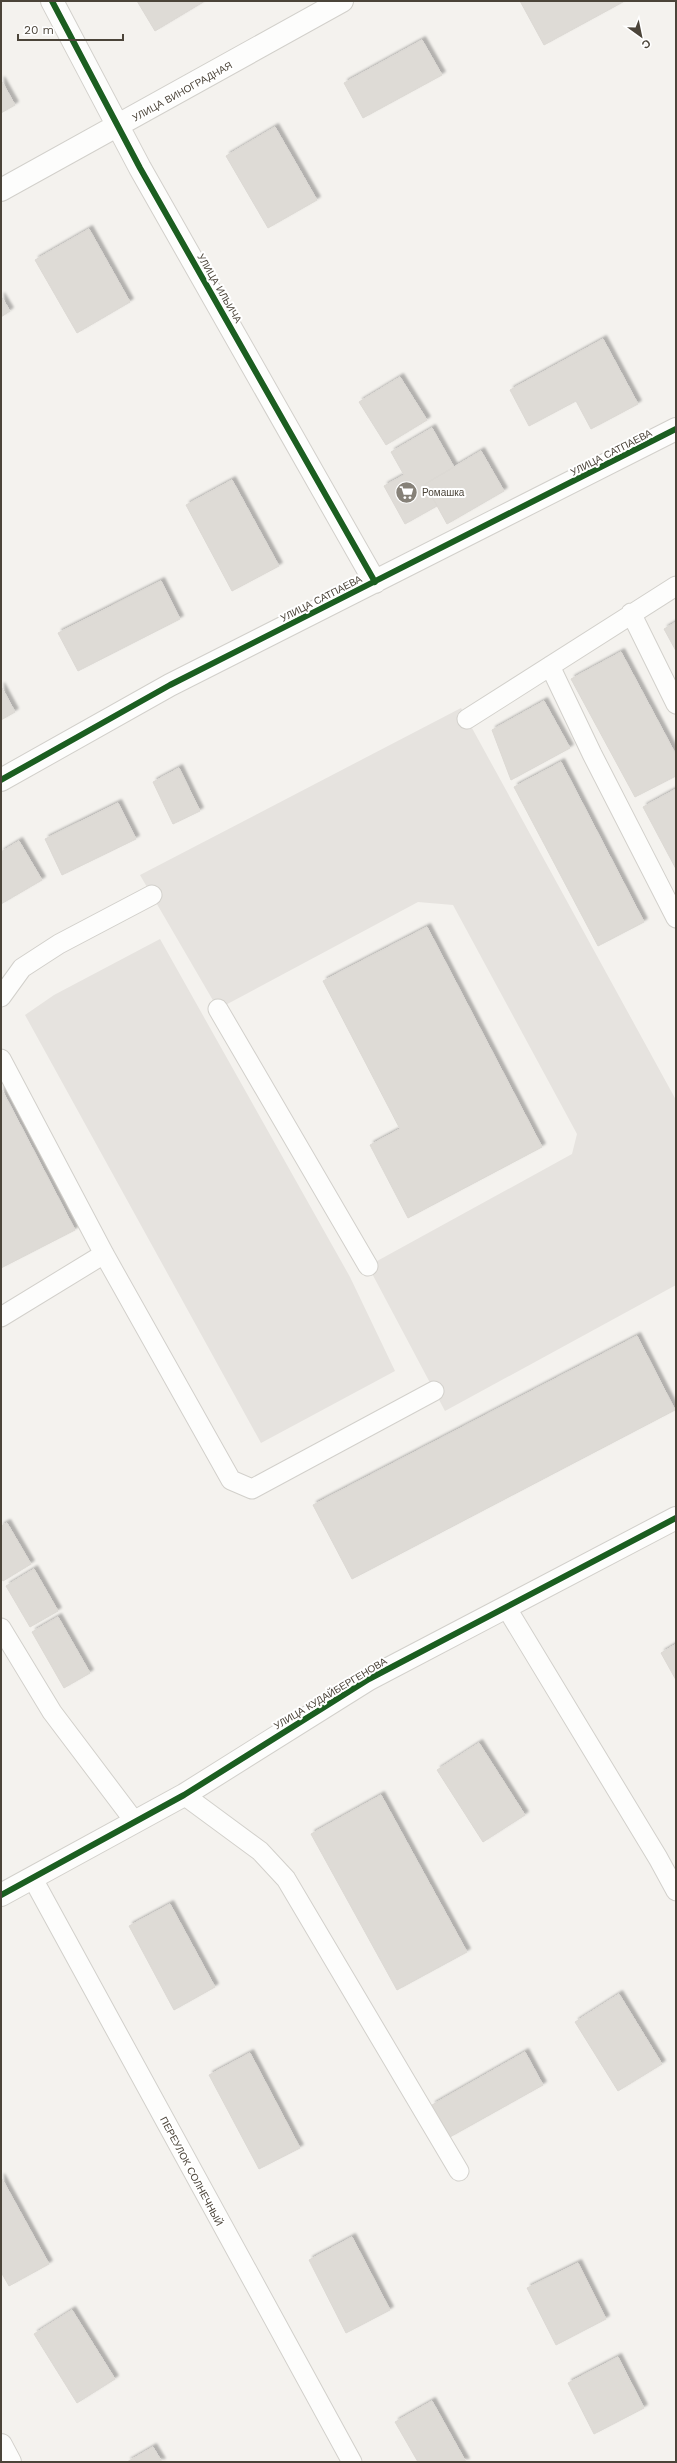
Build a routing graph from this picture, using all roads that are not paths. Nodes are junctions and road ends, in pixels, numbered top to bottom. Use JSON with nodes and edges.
{"nodes":[{"id":1,"x":52,"y":1,"type":"edge"},
{"id":2,"x":342,"y":1,"type":"edge"},
{"id":3,"x":119,"y":127,"type":"junction"},
{"id":4,"x":1,"y":190,"type":"edge"},
{"id":5,"x":676,"y":429,"type":"edge"},
{"id":6,"x":375,"y":582,"type":"junction"},
{"id":7,"x":676,"y":586,"type":"edge"},
{"id":8,"x":631,"y":613,"type":"junction"},
{"id":9,"x":550,"y":666,"type":"junction"},
{"id":10,"x":676,"y":704,"type":"edge"},
{"id":11,"x":467,"y":719,"type":"dead end"},
{"id":12,"x":1,"y":780,"type":"edge"},
{"id":13,"x":152,"y":895,"type":"dead end"},
{"id":14,"x":676,"y":918,"type":"edge"},
{"id":15,"x":1,"y":997,"type":"edge"},
{"id":16,"x":218,"y":1009,"type":"dead end"},
{"id":17,"x":1,"y":1059,"type":"edge"},
{"id":18,"x":104,"y":1254,"type":"junction"},
{"id":19,"x":368,"y":1266,"type":"dead end"},
{"id":20,"x":1,"y":1317,"type":"edge"},
{"id":21,"x":434,"y":1391,"type":"dead end"},
{"id":22,"x":676,"y":1518,"type":"edge"},
{"id":23,"x":506,"y":1607,"type":"junction"},
{"id":24,"x":1,"y":1628,"type":"edge"},
{"id":25,"x":184,"y":1795,"type":"junction"},
{"id":26,"x":135,"y":1822,"type":"junction"},
{"id":27,"x":33,"y":1879,"type":"junction"},
{"id":28,"x":676,"y":1891,"type":"edge"},
{"id":29,"x":1,"y":1895,"type":"edge"},
{"id":30,"x":459,"y":2172,"type":"dead end"},
{"id":31,"x":1,"y":2445,"type":"edge"},
{"id":32,"x":10,"y":2462,"type":"edge"},
{"id":33,"x":352,"y":2462,"type":"edge"}],
"edges":[{"from":1,"to":3,"type":"street","name":"УЛИЦА ИЛЬИЧА"},
{"from":2,"to":3,"type":"street","name":"УЛИЦА ВИНОГРАДНАЯ"},
{"from":3,"to":4,"type":"street","name":"УЛИЦА ВИНОГРАДНАЯ"},
{"from":3,"to":6,"type":"street","name":"УЛИЦА ИЛЬИЧА"},
{"from":5,"to":6,"type":"street","name":"УЛИЦА САТПАЕВА"},
{"from":6,"to":12,"type":"street","name":"УЛИЦА САТПАЕВА"},
{"from":7,"to":8,"type":"lane"},
{"from":8,"to":9,"type":"lane"},
{"from":8,"to":10,"type":"lane"},
{"from":9,"to":11,"type":"lane"},
{"from":9,"to":14,"type":"lane"},
{"from":13,"to":15,"type":"lane"},
{"from":16,"to":19,"type":"lane"},
{"from":17,"to":18,"type":"lane"},
{"from":18,"to":20,"type":"lane"},
{"from":18,"to":21,"type":"lane"},
{"from":22,"to":23,"type":"street","name":"УЛИЦА КУДАЙБЕРГЕНОВА"},
{"from":23,"to":25,"type":"street","name":"УЛИЦА КУДАЙБЕРГЕНОВА"},
{"from":23,"to":28,"type":"lane"},
{"from":24,"to":26,"type":"lane"},
{"from":25,"to":26,"type":"street","name":"УЛИЦА КУДАЙБЕРГЕНОВА"},
{"from":25,"to":30,"type":"lane"},
{"from":26,"to":27,"type":"street","name":"УЛИЦА КУДАЙБЕРГЕНОВА"},
{"from":27,"to":29,"type":"street","name":"УЛИЦА КУДАЙБЕРГЕНОВА"},
{"from":27,"to":33,"type":"lane","name":"ПЕРЕУЛОК СОЛНЕЧНЫЙ"},
{"from":31,"to":32,"type":"street"}]}
